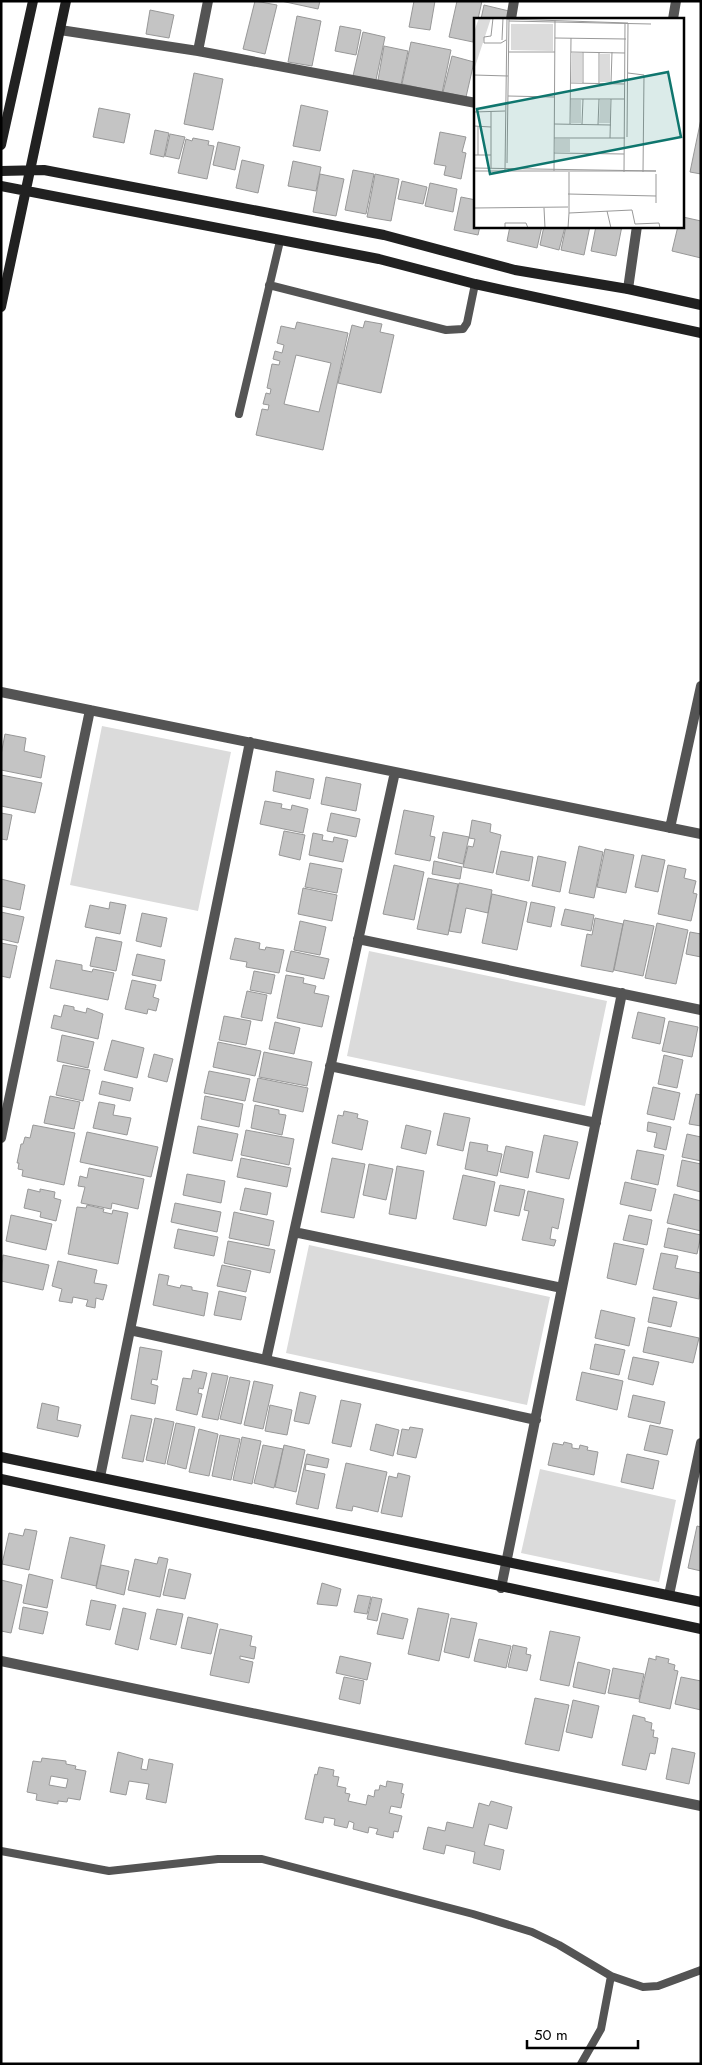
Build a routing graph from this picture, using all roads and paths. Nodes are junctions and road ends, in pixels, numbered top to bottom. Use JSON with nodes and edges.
{"nodes":[{"id":1,"x":33,"y":1,"type":"edge"},
{"id":2,"x":66,"y":1,"type":"edge"},
{"id":3,"x":208,"y":1,"type":"edge"},
{"id":4,"x":514,"y":1,"type":"edge"},
{"id":5,"x":676,"y":1,"type":"edge"},
{"id":6,"x":510,"y":18,"type":"edge"},
{"id":7,"x":673,"y":18,"type":"edge"},
{"id":8,"x":60,"y":30,"type":"junction"},
{"id":9,"x":198,"y":51,"type":"junction"},
{"id":10,"x":474,"y":103,"type":"edge"},
{"id":11,"x":3,"y":126,"type":"edge"},
{"id":12,"x":1,"y":145,"type":"edge"},
{"id":13,"x":30,"y":169,"type":"junction"},
{"id":14,"x":1,"y":171,"type":"edge"},
{"id":15,"x":1,"y":186,"type":"edge"},
{"id":16,"x":26,"y":190,"type":"junction"},
{"id":17,"x":637,"y":228,"type":"edge"},
{"id":18,"x":280,"y":241,"type":"junction"},
{"id":19,"x":474,"y":284,"type":"junction"},
{"id":20,"x":269,"y":286,"type":"junction"},
{"id":21,"x":628,"y":288,"type":"junction"},
{"id":22,"x":701,"y":305,"type":"edge"},
{"id":23,"x":1,"y":307,"type":"edge"},
{"id":24,"x":701,"y":333,"type":"edge"},
{"id":25,"x":239,"y":414,"type":"dead end"},
{"id":26,"x":701,"y":686,"type":"edge"},
{"id":27,"x":1,"y":692,"type":"edge"},
{"id":28,"x":90,"y":710,"type":"junction"},
{"id":29,"x":250,"y":742,"type":"junction"},
{"id":30,"x":395,"y":772,"type":"junction"},
{"id":31,"x":670,"y":828,"type":"junction"},
{"id":32,"x":701,"y":834,"type":"edge"},
{"id":33,"x":358,"y":939,"type":"junction"},
{"id":34,"x":622,"y":993,"type":"junction"},
{"id":35,"x":701,"y":1010,"type":"edge"},
{"id":36,"x":330,"y":1066,"type":"junction"},
{"id":37,"x":596,"y":1123,"type":"junction"},
{"id":38,"x":1,"y":1138,"type":"edge"},
{"id":39,"x":294,"y":1232,"type":"junction"},
{"id":40,"x":562,"y":1288,"type":"junction"},
{"id":41,"x":130,"y":1330,"type":"junction"},
{"id":42,"x":266,"y":1360,"type":"junction"},
{"id":43,"x":536,"y":1420,"type":"junction"},
{"id":44,"x":700,"y":1449,"type":"edge"},
{"id":45,"x":1,"y":1457,"type":"edge"},
{"id":46,"x":100,"y":1477,"type":"junction"},
{"id":47,"x":1,"y":1479,"type":"edge"},
{"id":48,"x":506,"y":1562,"type":"junction"},
{"id":49,"x":501,"y":1588,"type":"junction"},
{"id":50,"x":669,"y":1595,"type":"junction"},
{"id":51,"x":701,"y":1602,"type":"edge"},
{"id":52,"x":701,"y":1629,"type":"edge"},
{"id":53,"x":1,"y":1661,"type":"edge"},
{"id":54,"x":701,"y":1806,"type":"edge"},
{"id":55,"x":1,"y":1851,"type":"edge"},
{"id":56,"x":701,"y":1970,"type":"edge"},
{"id":57,"x":611,"y":1976,"type":"junction"},
{"id":58,"x":581,"y":2064,"type":"edge"}],
"edges":[{"from":1,"to":11,"type":"street"},
{"from":2,"to":8,"type":"street"},
{"from":3,"to":9,"type":"street"},
{"from":4,"to":6,"type":"street"},
{"from":5,"to":7,"type":"street"},
{"from":8,"to":9,"type":"street"},
{"from":8,"to":13,"type":"street"},
{"from":9,"to":10,"type":"street"},
{"from":11,"to":12,"type":"street"},
{"from":13,"to":14,"type":"street"},
{"from":13,"to":16,"type":"street"},
{"from":13,"to":21,"type":"street"},
{"from":15,"to":16,"type":"street"},
{"from":16,"to":18,"type":"street"},
{"from":16,"to":23,"type":"street"},
{"from":17,"to":21,"type":"street"},
{"from":18,"to":19,"type":"street"},
{"from":18,"to":20,"type":"lane"},
{"from":19,"to":20,"type":"lane"},
{"from":19,"to":24,"type":"street"},
{"from":20,"to":25,"type":"lane"},
{"from":21,"to":22,"type":"street"},
{"from":26,"to":31,"type":"street"},
{"from":27,"to":28,"type":"street"},
{"from":28,"to":29,"type":"street"},
{"from":28,"to":38,"type":"street"},
{"from":29,"to":30,"type":"street"},
{"from":29,"to":41,"type":"street"},
{"from":30,"to":31,"type":"street"},
{"from":30,"to":33,"type":"street"},
{"from":31,"to":32,"type":"street"},
{"from":33,"to":34,"type":"street"},
{"from":33,"to":36,"type":"street"},
{"from":34,"to":35,"type":"street"},
{"from":34,"to":37,"type":"street"},
{"from":36,"to":37,"type":"street"},
{"from":36,"to":39,"type":"street"},
{"from":37,"to":40,"type":"street"},
{"from":39,"to":40,"type":"street"},
{"from":39,"to":42,"type":"street"},
{"from":40,"to":43,"type":"street"},
{"from":41,"to":42,"type":"street"},
{"from":41,"to":46,"type":"street"},
{"from":42,"to":43,"type":"street"},
{"from":43,"to":48,"type":"street"},
{"from":44,"to":50,"type":"street"},
{"from":45,"to":46,"type":"street"},
{"from":46,"to":48,"type":"street"},
{"from":47,"to":49,"type":"street"},
{"from":48,"to":49,"type":"street"},
{"from":48,"to":50,"type":"street"},
{"from":49,"to":52,"type":"street"},
{"from":50,"to":51,"type":"street"},
{"from":53,"to":54,"type":"street"},
{"from":55,"to":57,"type":"lane"},
{"from":56,"to":57,"type":"lane"},
{"from":57,"to":58,"type":"lane"}]}
